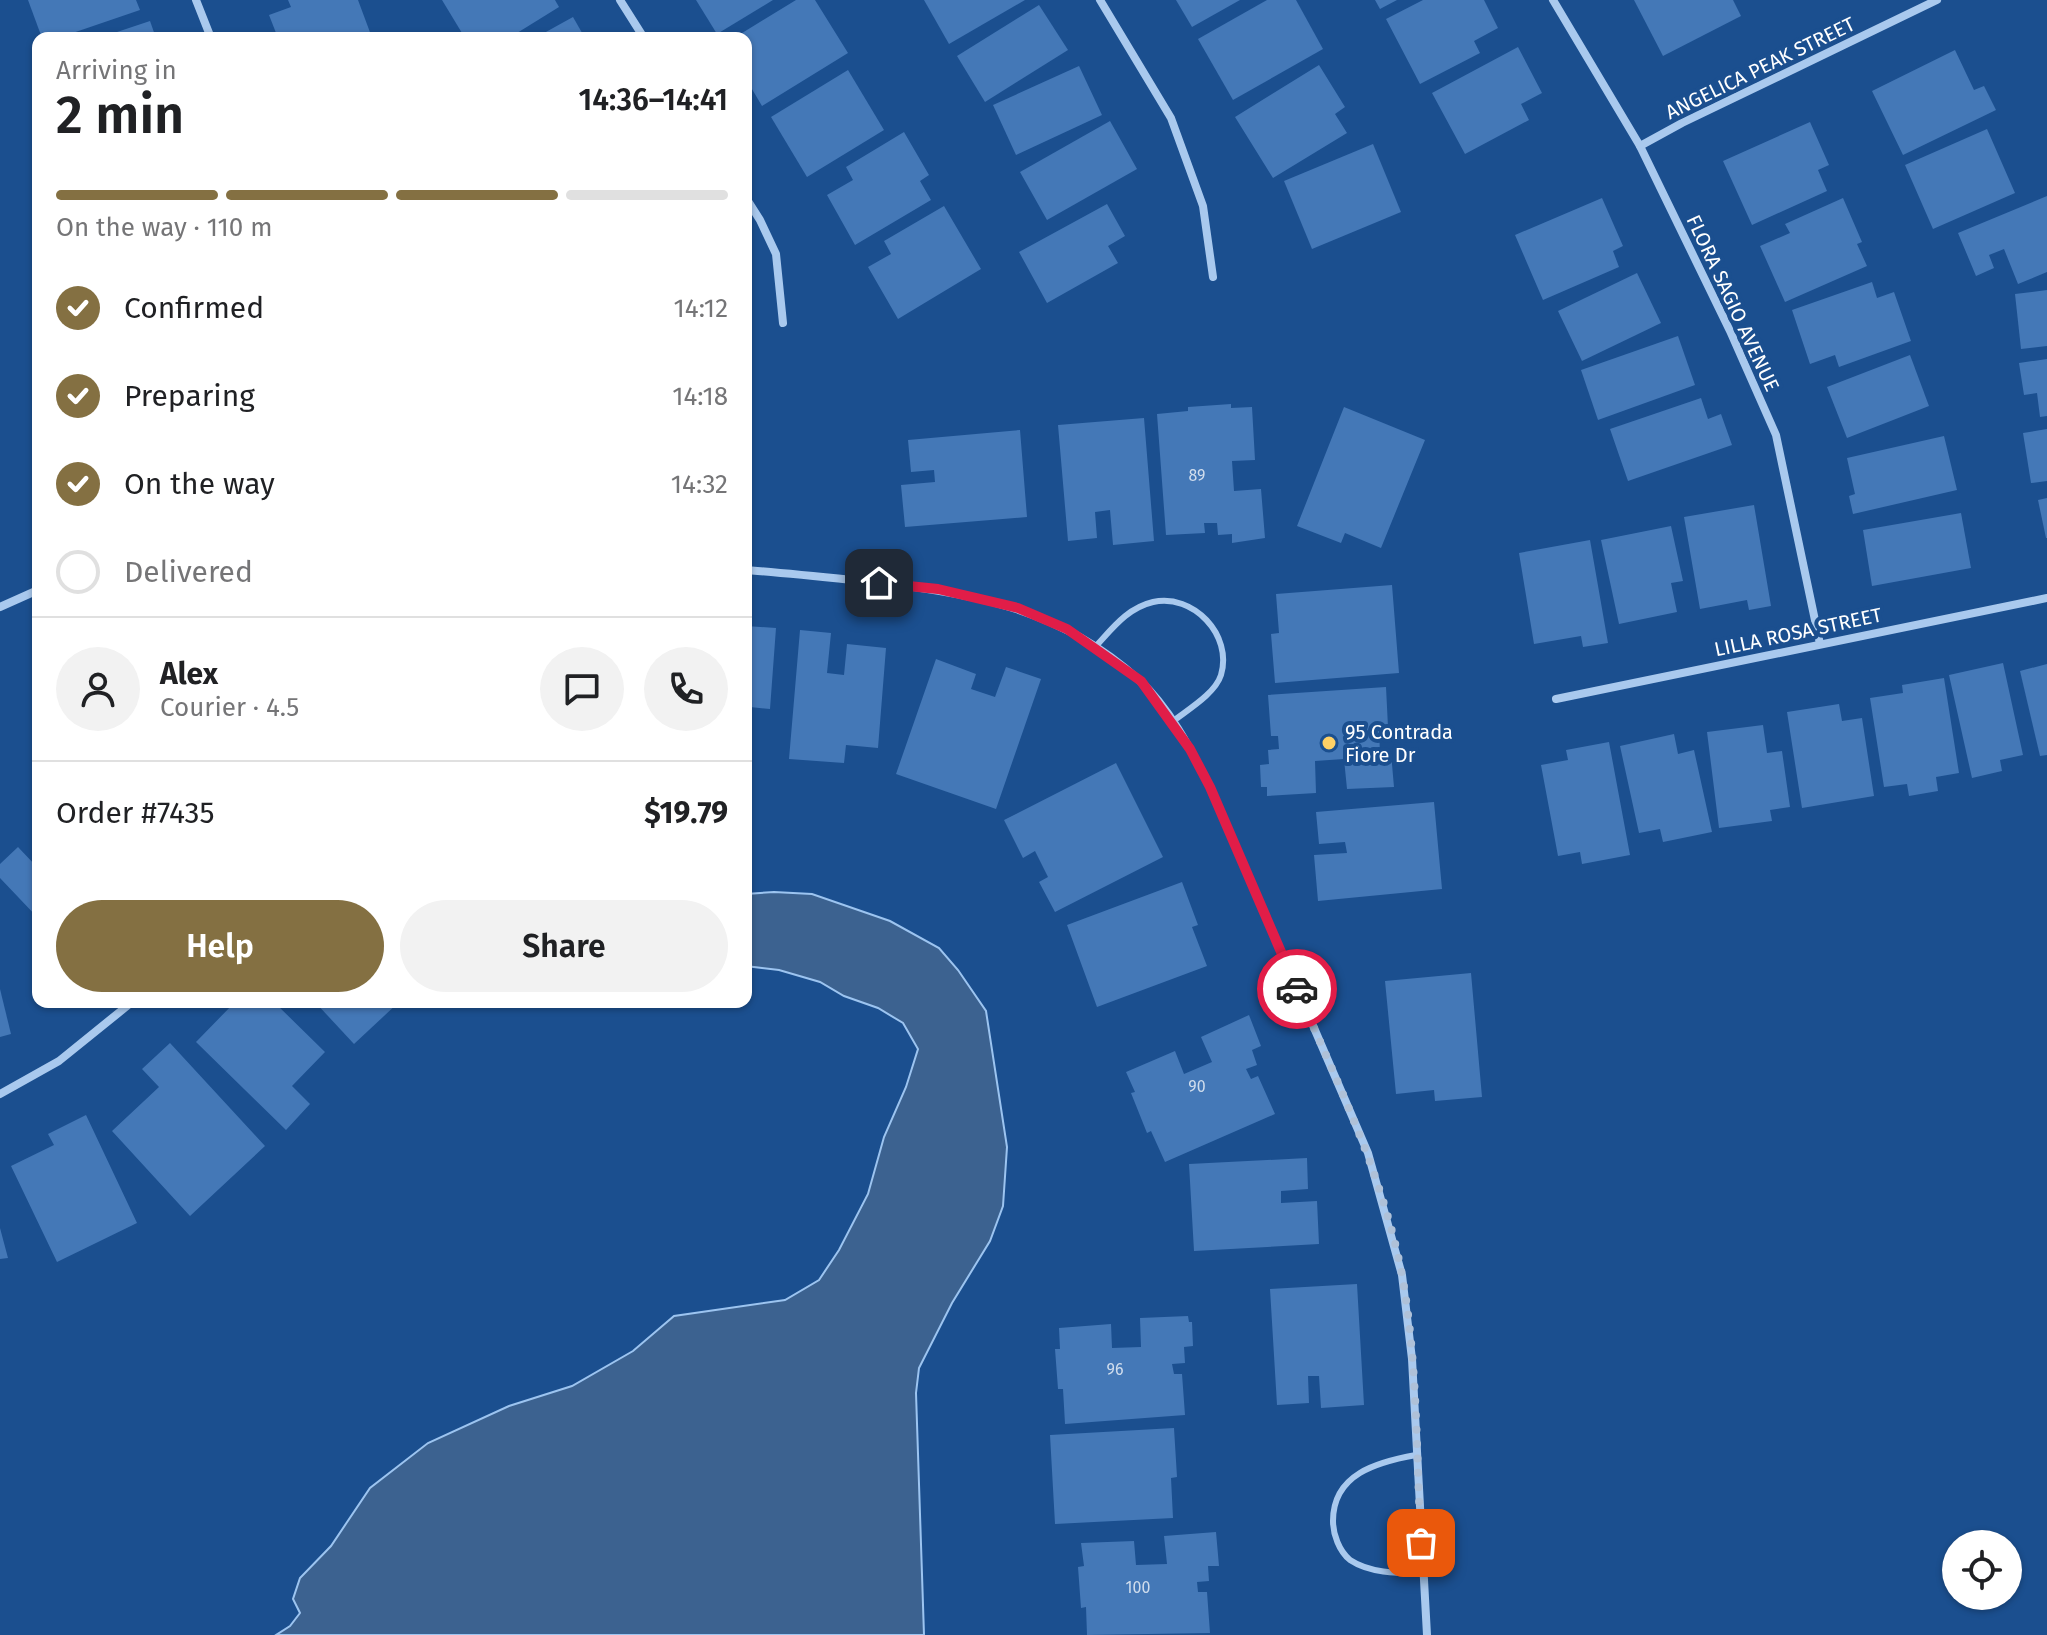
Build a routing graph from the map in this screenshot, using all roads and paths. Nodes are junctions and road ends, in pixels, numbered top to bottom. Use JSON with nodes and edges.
{"nodes":[{"id":1,"x":196,"y":0,"type":"edge"},
{"id":2,"x":620,"y":0,"type":"edge"},
{"id":3,"x":1100,"y":0,"type":"edge"},
{"id":4,"x":1553,"y":0,"type":"edge"},
{"id":5,"x":1937,"y":0,"type":"edge"},
{"id":6,"x":209,"y":32,"type":"edge"},
{"id":7,"x":640,"y":32,"type":"edge"},
{"id":8,"x":1640,"y":146,"type":"junction"},
{"id":9,"x":752,"y":207,"type":"edge"},
{"id":10,"x":1213,"y":277,"type":"dead end"},
{"id":11,"x":783,"y":323,"type":"dead end"},
{"id":12,"x":752,"y":571,"type":"edge"},
{"id":13,"x":32,"y":593,"type":"edge"},
{"id":14,"x":2047,"y":598,"type":"edge"},
{"id":15,"x":0,"y":607,"type":"edge"},
{"id":16,"x":1820,"y":644,"type":"junction"},
{"id":17,"x":1095,"y":647,"type":"junction"},
{"id":18,"x":1556,"y":699,"type":"dead end"},
{"id":19,"x":1172,"y":722,"type":"junction"},
{"id":20,"x":125,"y":1008,"type":"edge"},
{"id":21,"x":0,"y":1094,"type":"edge"},
{"id":22,"x":1416,"y":1455,"type":"junction"},
{"id":23,"x":1423,"y":1573,"type":"junction"},
{"id":24,"x":1427,"y":1635,"type":"edge"}],
"edges":[{"from":1,"to":6,"type":"street"},
{"from":2,"to":7,"type":"street"},
{"from":3,"to":10,"type":"street"},
{"from":4,"to":8,"type":"street","name":"FLORA SAGIO AVENUE"},
{"from":5,"to":8,"type":"street","name":"ANGELICA PEAK STREET"},
{"from":8,"to":16,"type":"street","name":"FLORA SAGIO AVENUE"},
{"from":9,"to":11,"type":"street"},
{"from":12,"to":17,"type":"street"},
{"from":13,"to":15,"type":"street"},
{"from":14,"to":16,"type":"street","name":"LILLA ROSA STREET"},
{"from":16,"to":18,"type":"street","name":"LILLA ROSA STREET"},
{"from":17,"to":19,"type":"street"},
{"from":17,"to":19,"type":"lane"},
{"from":19,"to":22,"type":"street"},
{"from":20,"to":21,"type":"street"},
{"from":22,"to":23,"type":"street"},
{"from":22,"to":23,"type":"lane"},
{"from":23,"to":24,"type":"street"}]}
